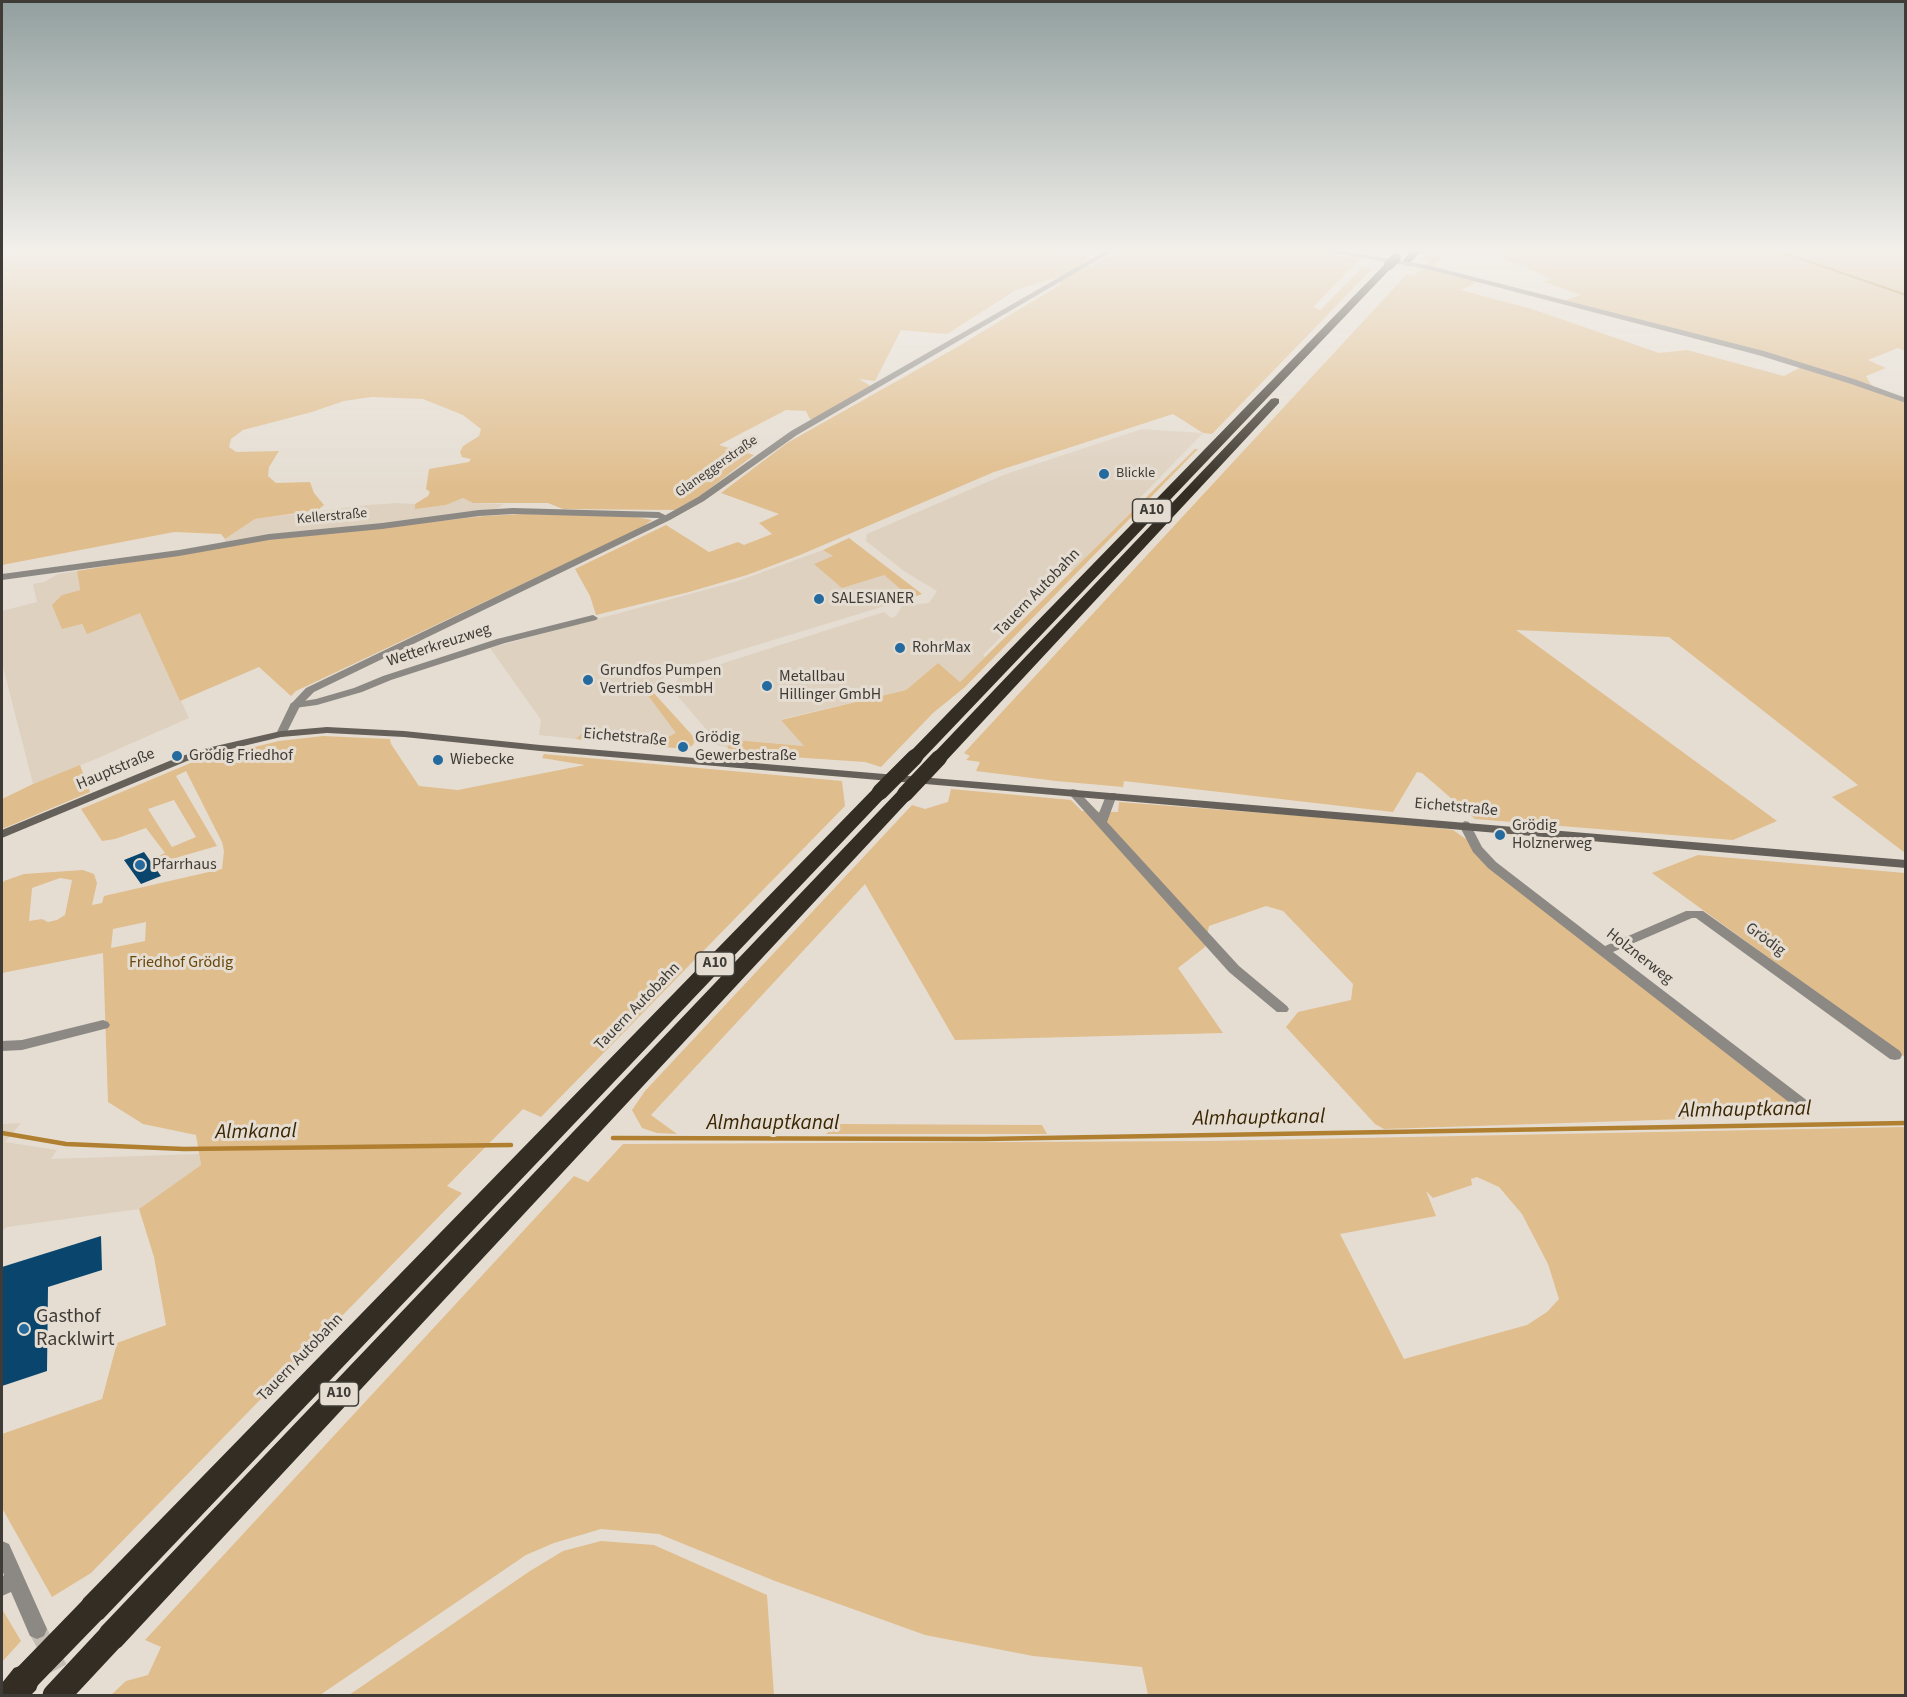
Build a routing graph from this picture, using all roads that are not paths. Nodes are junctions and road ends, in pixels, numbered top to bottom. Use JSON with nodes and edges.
{"nodes":[{"id":1,"x":973,"y":330,"type":"edge"},
{"id":2,"x":1331,"y":330,"type":"edge"},
{"id":3,"x":1334,"y":330,"type":"edge"},
{"id":4,"x":1672,"y":330,"type":"edge"},
{"id":5,"x":1905,"y":401,"type":"edge"},
{"id":6,"x":667,"y":518,"type":"junction"},
{"id":7,"x":2,"y":577,"type":"edge"},
{"id":8,"x":593,"y":618,"type":"dead end"},
{"id":9,"x":295,"y":705,"type":"junction"},
{"id":10,"x":281,"y":734,"type":"junction"},
{"id":11,"x":1073,"y":792,"type":"junction"},
{"id":12,"x":1111,"y":795,"type":"junction"},
{"id":13,"x":1101,"y":822,"type":"junction"},
{"id":14,"x":1465,"y":825,"type":"junction"},
{"id":15,"x":2,"y":834,"type":"edge"},
{"id":16,"x":1905,"y":864,"type":"edge"},
{"id":17,"x":1604,"y":951,"type":"junction"},
{"id":18,"x":1282,"y":1009,"type":"dead end"},
{"id":19,"x":103,"y":1025,"type":"dead end"},
{"id":20,"x":2,"y":1046,"type":"edge"},
{"id":21,"x":1895,"y":1055,"type":"dead end"},
{"id":22,"x":1804,"y":1106,"type":"dead end"},
{"id":23,"x":559,"y":1143,"type":"junction"},
{"id":24,"x":2,"y":1550,"type":"edge"},
{"id":25,"x":9,"y":1583,"type":"edge"},
{"id":26,"x":37,"y":1629,"type":"tunnel mouth"},
{"id":27,"x":17,"y":1687,"type":"edge"},
{"id":28,"x":56,"y":1695,"type":"edge"}],
"edges":[{"from":1,"to":6,"type":"street","name":"Glaneggerstraße"},
{"from":2,"to":23,"type":"highway","name":"Tauern Autobahn","number":"A10","bridge":true},
{"from":3,"to":23,"type":"highway","name":"Tauern Autobahn","number":"A10","bridge":true},
{"from":4,"to":5,"type":"street"},
{"from":6,"to":7,"type":"street","name":"Kellerstraße"},
{"from":6,"to":9,"type":"street","name":"Glaneggerstraße"},
{"from":8,"to":9,"type":"street","name":"Wetterkreuzweg"},
{"from":9,"to":10,"type":"street","name":"Glaneggerstraße"},
{"from":10,"to":11,"type":"main road","name":"Eichetstraße"},
{"from":10,"to":15,"type":"main road","name":"Hauptstraße"},
{"from":11,"to":12,"type":"main road","name":"Eichetstraße"},
{"from":11,"to":13,"type":"street"},
{"from":12,"to":13,"type":"street"},
{"from":12,"to":14,"type":"main road","name":"Eichetstraße"},
{"from":13,"to":18,"type":"street"},
{"from":14,"to":16,"type":"main road","name":"Eichetstraße"},
{"from":14,"to":17,"type":"street","name":"Holznerweg"},
{"from":17,"to":21,"type":"street","name":"Grödig"},
{"from":17,"to":22,"type":"street","name":"Holznerweg"},
{"from":19,"to":20,"type":"street"},
{"from":23,"to":27,"type":"highway","name":"Tauern Autobahn","number":"A10","bridge":true},
{"from":23,"to":28,"type":"highway","name":"Tauern Autobahn","number":"A10","bridge":true},
{"from":24,"to":25,"type":"street"},
{"from":25,"to":26,"type":"street"}]}
